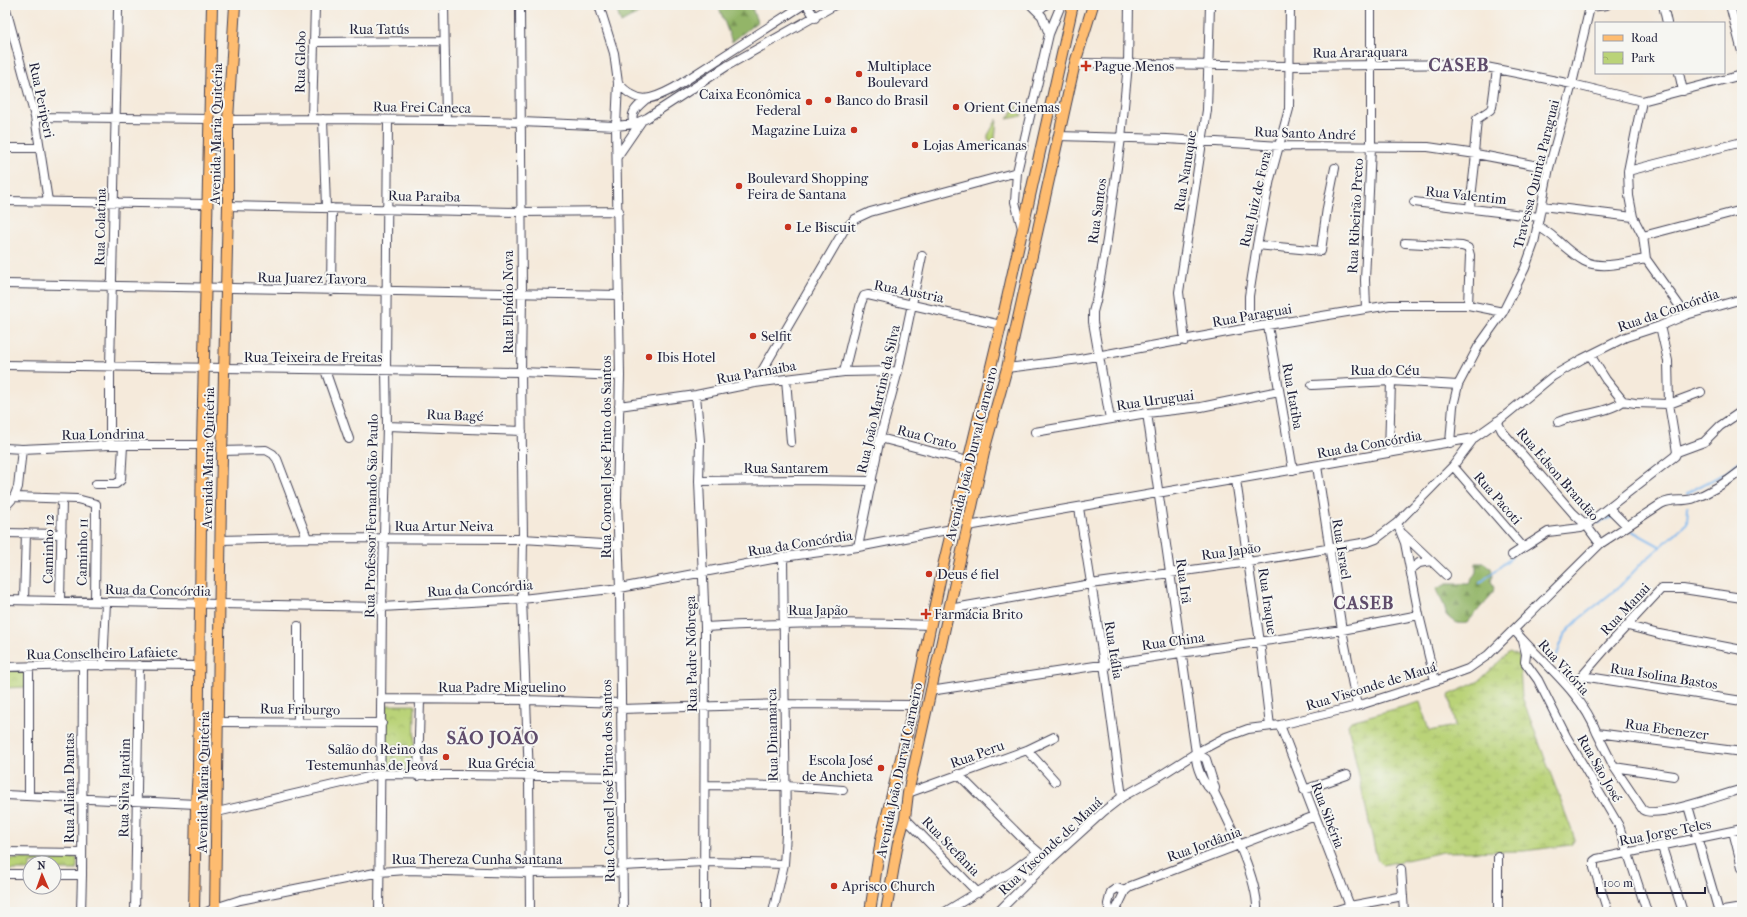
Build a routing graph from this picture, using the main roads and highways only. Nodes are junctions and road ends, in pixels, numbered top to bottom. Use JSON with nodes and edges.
{"nodes":[{"id":1,"x":234,"y":5,"type":"edge"},
{"id":2,"x":1073,"y":5,"type":"edge"},
{"id":3,"x":1093,"y":5,"type":"edge"},
{"id":4,"x":212,"y":6,"type":"edge"},
{"id":5,"x":881,"y":839,"type":"junction"},
{"id":6,"x":898,"y":843,"type":"junction"},
{"id":7,"x":877,"y":871,"type":"junction"},
{"id":8,"x":892,"y":874,"type":"junction"},
{"id":9,"x":212,"y":911,"type":"edge"},
{"id":10,"x":194,"y":912,"type":"edge"},
{"id":11,"x":870,"y":912,"type":"edge"},
{"id":12,"x":886,"y":912,"type":"edge"}],
"edges":[{"from":1,"to":9,"type":"main road","name":"Avenida Maria Quitéria"},
{"from":2,"to":5,"type":"main road","name":"Avenida João Durval Carneiro"},
{"from":3,"to":6,"type":"main road","name":"Avenida João Durval Carneiro"},
{"from":4,"to":10,"type":"main road","name":"Avenida Maria Quitéria"},
{"from":5,"to":6,"type":"main road"},
{"from":5,"to":7,"type":"main road","name":"Avenida João Durval Carneiro"},
{"from":6,"to":8,"type":"main road","name":"Avenida João Durval Carneiro"},
{"from":7,"to":8,"type":"main road"},
{"from":7,"to":11,"type":"main road","name":"Avenida João Durval Carneiro"},
{"from":8,"to":12,"type":"main road","name":"Avenida João Durval Carneiro"}]}
